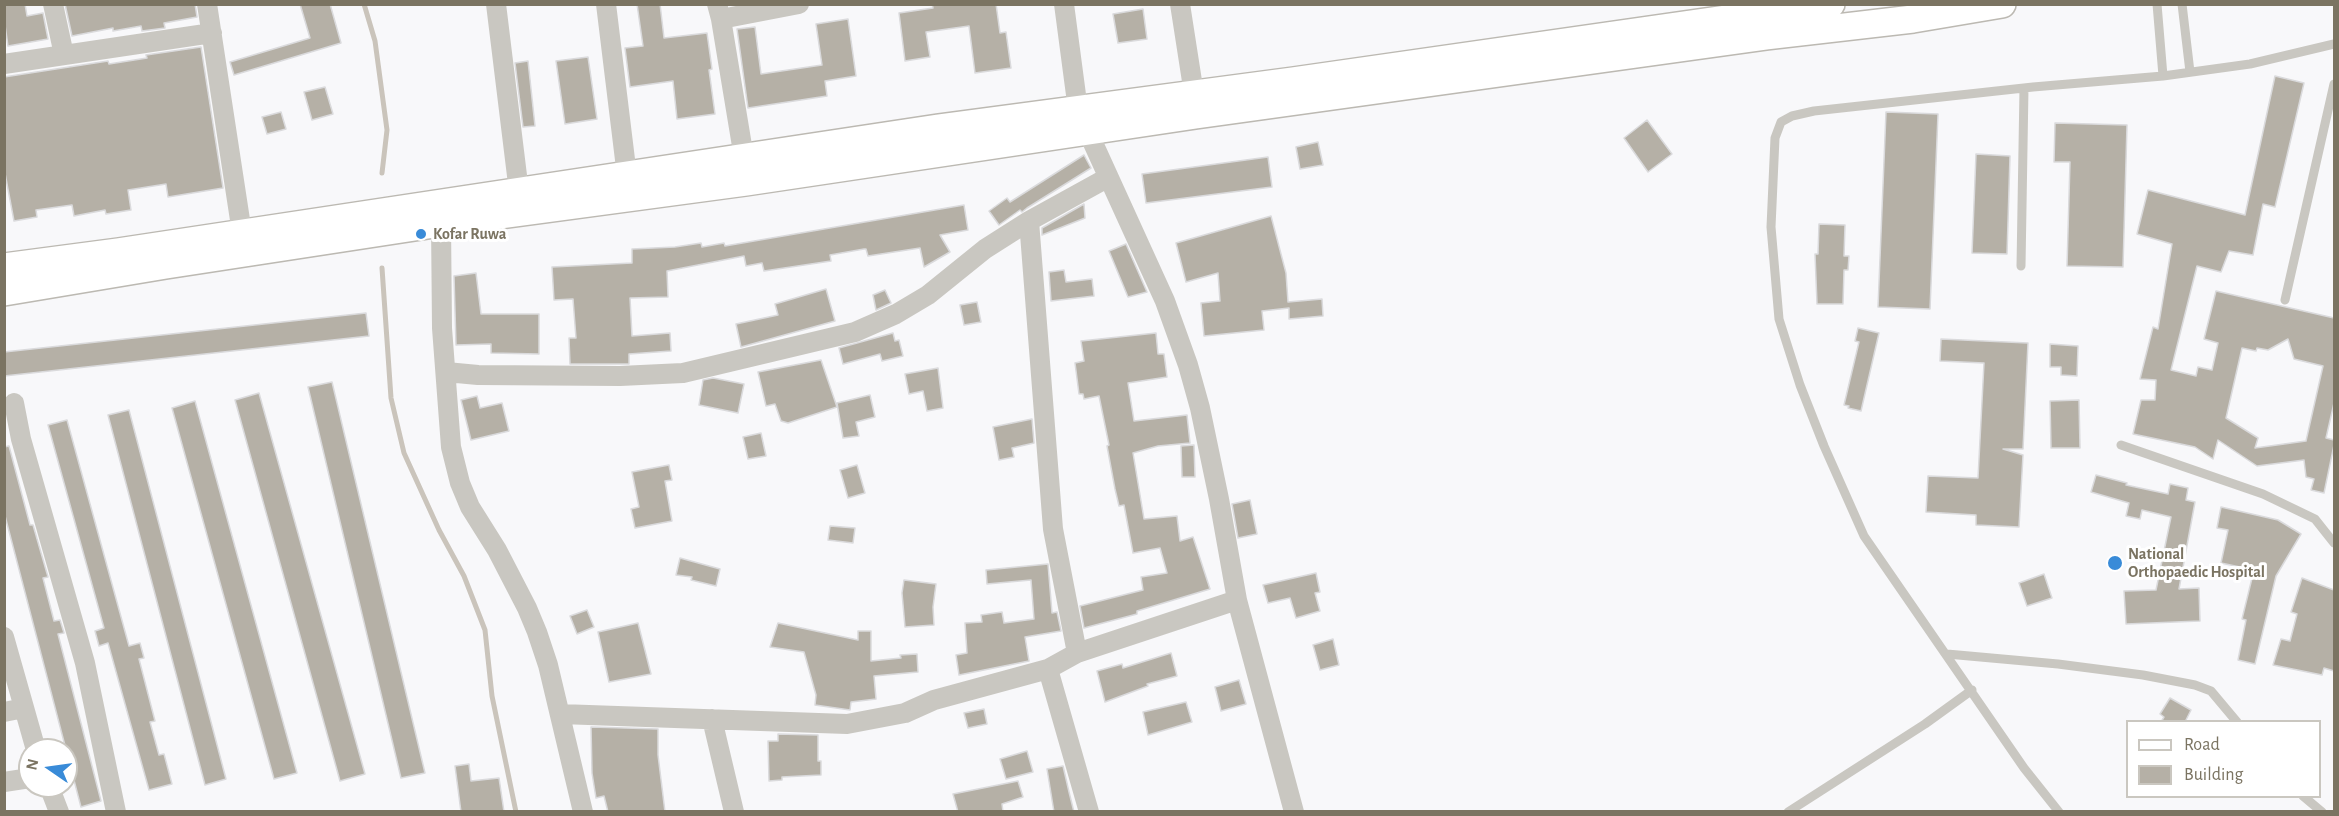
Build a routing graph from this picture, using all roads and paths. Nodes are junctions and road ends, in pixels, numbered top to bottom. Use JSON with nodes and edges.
{"nodes":[{"id":1,"x":53,"y":4,"type":"edge"},
{"id":2,"x":207,"y":4,"type":"edge"},
{"id":3,"x":496,"y":4,"type":"edge"},
{"id":4,"x":606,"y":4,"type":"edge"},
{"id":5,"x":799,"y":4,"type":"edge"},
{"id":6,"x":1064,"y":4,"type":"edge"},
{"id":7,"x":1180,"y":4,"type":"edge"},
{"id":8,"x":1831,"y":4,"type":"edge"},
{"id":9,"x":2002,"y":4,"type":"edge"},
{"id":10,"x":2157,"y":4,"type":"edge"},
{"id":11,"x":2182,"y":4,"type":"edge"},
{"id":12,"x":719,"y":12,"type":"edge"},
{"id":13,"x":212,"y":33,"type":"junction"},
{"id":14,"x":2334,"y":44,"type":"edge"},
{"id":15,"x":64,"y":55,"type":"junction"},
{"id":16,"x":4,"y":64,"type":"edge"},
{"id":17,"x":2190,"y":72,"type":"junction"},
{"id":18,"x":2163,"y":76,"type":"junction"},
{"id":19,"x":2334,"y":84,"type":"edge"},
{"id":20,"x":2024,"y":88,"type":"junction"},
{"id":21,"x":1194,"y":94,"type":"junction"},
{"id":22,"x":1083,"y":121,"type":"junction"},
{"id":23,"x":744,"y":158,"type":"junction"},
{"id":24,"x":627,"y":176,"type":"junction"},
{"id":25,"x":1107,"y":178,"type":"junction"},
{"id":26,"x":519,"y":192,"type":"junction"},
{"id":27,"x":1029,"y":221,"type":"junction"},
{"id":28,"x":441,"y":223,"type":"junction"},
{"id":29,"x":242,"y":233,"type":"junction"},
{"id":30,"x":2020,"y":266,"type":"dead end"},
{"id":31,"x":4,"y":267,"type":"edge"},
{"id":32,"x":4,"y":292,"type":"edge"},
{"id":33,"x":2285,"y":300,"type":"dead end"},
{"id":34,"x":446,"y":372,"type":"junction"},
{"id":35,"x":14,"y":403,"type":"dead end"},
{"id":36,"x":2121,"y":445,"type":"dead end"},
{"id":37,"x":2334,"y":543,"type":"edge"},
{"id":38,"x":1237,"y":600,"type":"junction"},
{"id":39,"x":4,"y":637,"type":"edge"},
{"id":40,"x":1077,"y":653,"type":"junction"},
{"id":41,"x":1947,"y":654,"type":"junction"},
{"id":42,"x":1048,"y":669,"type":"junction"},
{"id":43,"x":1972,"y":690,"type":"junction"},
{"id":44,"x":24,"y":708,"type":"junction"},
{"id":45,"x":4,"y":712,"type":"edge"},
{"id":46,"x":560,"y":714,"type":"junction"},
{"id":47,"x":712,"y":719,"type":"junction"},
{"id":48,"x":2235,"y":720,"type":"edge"},
{"id":49,"x":33,"y":738,"type":"edge"},
{"id":50,"x":2305,"y":798,"type":"edge"},
{"id":51,"x":116,"y":812,"type":"edge"},
{"id":52,"x":583,"y":812,"type":"edge"},
{"id":53,"x":734,"y":812,"type":"edge"},
{"id":54,"x":1089,"y":812,"type":"edge"},
{"id":55,"x":1294,"y":812,"type":"edge"},
{"id":56,"x":1788,"y":812,"type":"edge"},
{"id":57,"x":2059,"y":812,"type":"edge"},
{"id":58,"x":2322,"y":812,"type":"edge"}],
"edges":[{"from":1,"to":15,"type":"street"},
{"from":2,"to":13,"type":"street"},
{"from":3,"to":26,"type":"street"},
{"from":4,"to":24,"type":"street"},
{"from":5,"to":12,"type":"street"},
{"from":6,"to":22,"type":"street"},
{"from":7,"to":21,"type":"street"},
{"from":8,"to":21,"type":"main road"},
{"from":9,"to":22,"type":"main road"},
{"from":10,"to":18,"type":"lane"},
{"from":11,"to":17,"type":"lane"},
{"from":12,"to":23,"type":"street"},
{"from":13,"to":15,"type":"street"},
{"from":13,"to":29,"type":"street"},
{"from":14,"to":17,"type":"lane"},
{"from":15,"to":16,"type":"street"},
{"from":17,"to":18,"type":"lane"},
{"from":18,"to":20,"type":"lane"},
{"from":19,"to":33,"type":"lane"},
{"from":20,"to":30,"type":"lane"},
{"from":20,"to":41,"type":"lane"},
{"from":21,"to":22,"type":"main road"},
{"from":22,"to":23,"type":"main road"},
{"from":22,"to":25,"type":"street"},
{"from":22,"to":28,"type":"main road"},
{"from":23,"to":24,"type":"main road"},
{"from":24,"to":26,"type":"main road"},
{"from":25,"to":27,"type":"street"},
{"from":25,"to":38,"type":"street"},
{"from":26,"to":29,"type":"main road"},
{"from":27,"to":34,"type":"street"},
{"from":27,"to":40,"type":"street"},
{"from":28,"to":32,"type":"main road"},
{"from":28,"to":34,"type":"street"},
{"from":29,"to":31,"type":"main road"},
{"from":34,"to":46,"type":"street"},
{"from":35,"to":51,"type":"street"},
{"from":36,"to":37,"type":"lane"},
{"from":38,"to":40,"type":"street"},
{"from":38,"to":55,"type":"street"},
{"from":39,"to":44,"type":"street"},
{"from":40,"to":42,"type":"street"},
{"from":41,"to":43,"type":"lane"},
{"from":41,"to":48,"type":"lane"},
{"from":42,"to":47,"type":"street"},
{"from":42,"to":54,"type":"street"},
{"from":43,"to":56,"type":"lane"},
{"from":43,"to":57,"type":"lane"},
{"from":44,"to":45,"type":"street"},
{"from":44,"to":49,"type":"street"},
{"from":46,"to":47,"type":"street"},
{"from":46,"to":52,"type":"street"},
{"from":47,"to":53,"type":"street"},
{"from":50,"to":58,"type":"lane"}]}
